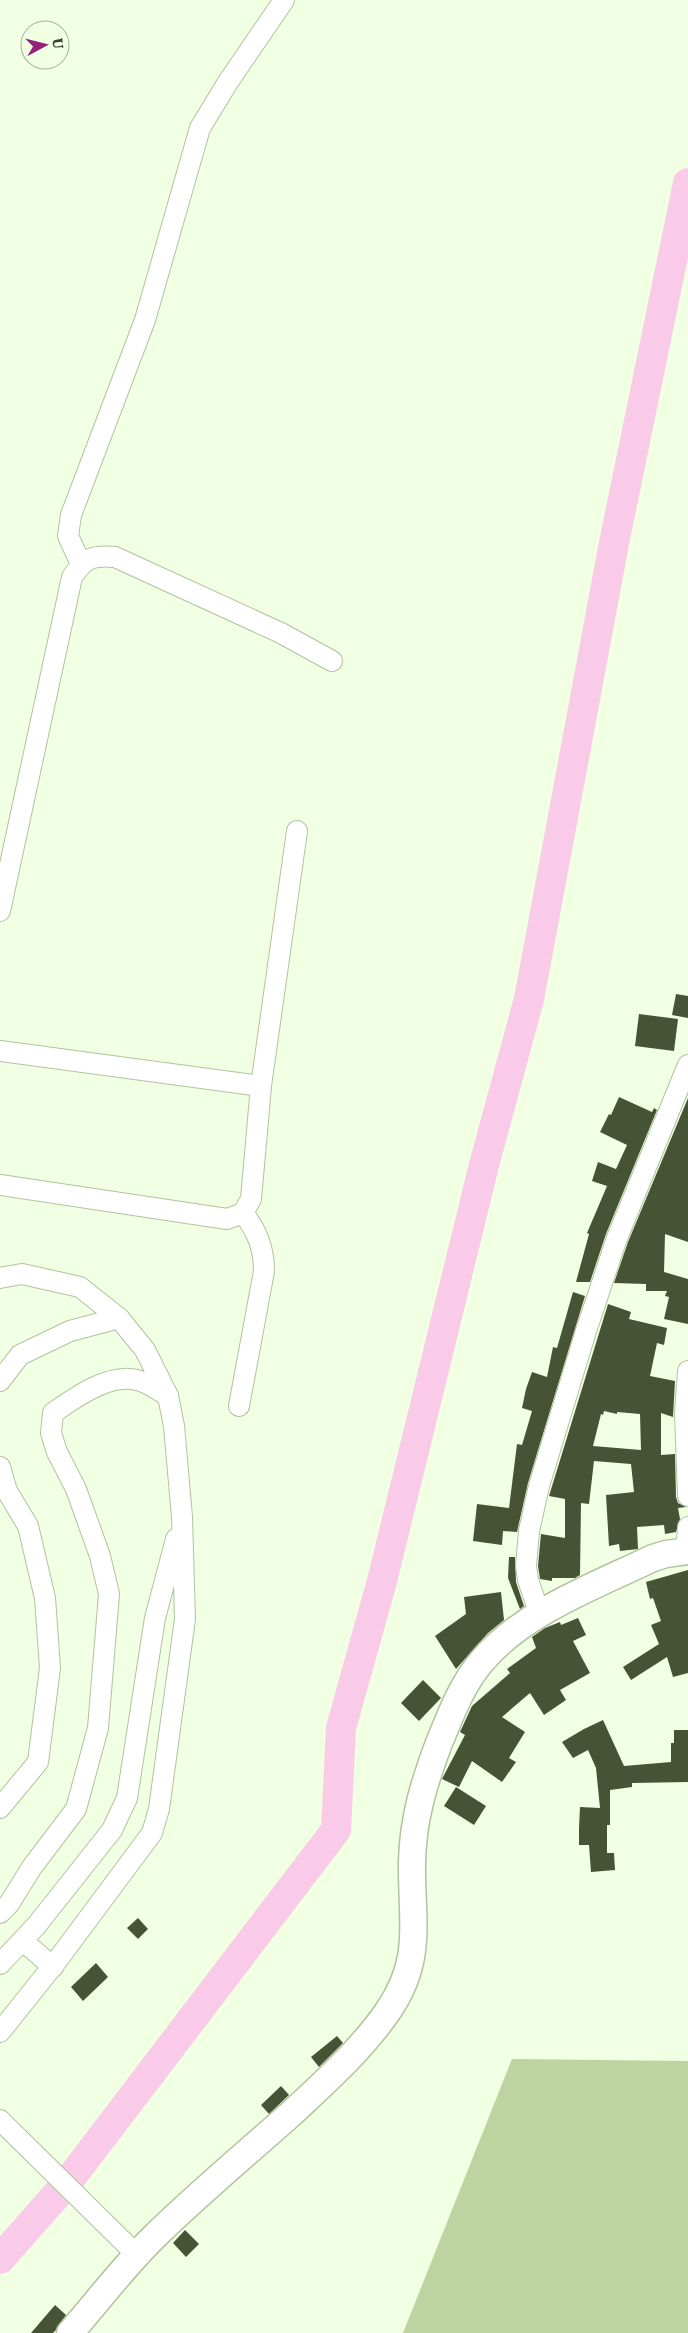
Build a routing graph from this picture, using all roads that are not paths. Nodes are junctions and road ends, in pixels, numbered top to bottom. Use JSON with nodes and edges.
{"nodes":[{"id":1,"x":284,"y":0,"type":"edge"},
{"id":2,"x":81,"y":564,"type":"junction"},
{"id":3,"x":332,"y":661,"type":"dead end"},
{"id":4,"x":298,"y":831,"type":"dead end"},
{"id":5,"x":0,"y":910,"type":"edge"},
{"id":6,"x":0,"y":1051,"type":"edge"},
{"id":7,"x":688,"y":1065,"type":"edge"},
{"id":8,"x":261,"y":1086,"type":"junction"},
{"id":9,"x":0,"y":1185,"type":"edge"},
{"id":10,"x":243,"y":1213,"type":"junction"},
{"id":11,"x":0,"y":1278,"type":"edge"},
{"id":12,"x":119,"y":1318,"type":"junction"},
{"id":13,"x":688,"y":1371,"type":"edge"},
{"id":14,"x":0,"y":1381,"type":"edge"},
{"id":15,"x":168,"y":1396,"type":"junction"},
{"id":16,"x":240,"y":1406,"type":"dead end"},
{"id":17,"x":0,"y":1467,"type":"edge"},
{"id":18,"x":688,"y":1496,"type":"edge"},
{"id":19,"x":182,"y":1518,"type":"junction"},
{"id":20,"x":687,"y":1543,"type":"edge"},
{"id":21,"x":540,"y":1615,"type":"junction"},
{"id":22,"x":131,"y":1769,"type":"junction"},
{"id":23,"x":163,"y":1774,"type":"junction"},
{"id":24,"x":0,"y":1808,"type":"edge"},
{"id":25,"x":0,"y":1913,"type":"edge"},
{"id":26,"x":22,"y":1941,"type":"junction"},
{"id":27,"x":0,"y":1964,"type":"edge"},
{"id":28,"x":52,"y":1966,"type":"junction"},
{"id":29,"x":0,"y":2032,"type":"edge"},
{"id":30,"x":0,"y":2120,"type":"edge"},
{"id":31,"x":137,"y":2255,"type":"junction"},
{"id":32,"x":70,"y":2333,"type":"edge"}],
"edges":[{"from":1,"to":2,"type":"street"},
{"from":2,"to":3,"type":"street"},
{"from":2,"to":5,"type":"street"},
{"from":4,"to":8,"type":"street"},
{"from":6,"to":8,"type":"street"},
{"from":7,"to":21,"type":"street"},
{"from":8,"to":10,"type":"street"},
{"from":9,"to":10,"type":"street"},
{"from":10,"to":16,"type":"street"},
{"from":11,"to":12,"type":"street"},
{"from":12,"to":14,"type":"street"},
{"from":12,"to":15,"type":"street"},
{"from":13,"to":18,"type":"street"},
{"from":15,"to":19,"type":"street"},
{"from":15,"to":25,"type":"street"},
{"from":17,"to":24,"type":"street"},
{"from":19,"to":22,"type":"street"},
{"from":19,"to":23,"type":"street"},
{"from":20,"to":21,"type":"main road"},
{"from":21,"to":31,"type":"main road"},
{"from":22,"to":23,"type":"street"},
{"from":22,"to":26,"type":"street"},
{"from":23,"to":28,"type":"street"},
{"from":26,"to":27,"type":"street"},
{"from":26,"to":28,"type":"street"},
{"from":28,"to":29,"type":"street"},
{"from":30,"to":31,"type":"street"},
{"from":31,"to":32,"type":"main road"}]}
